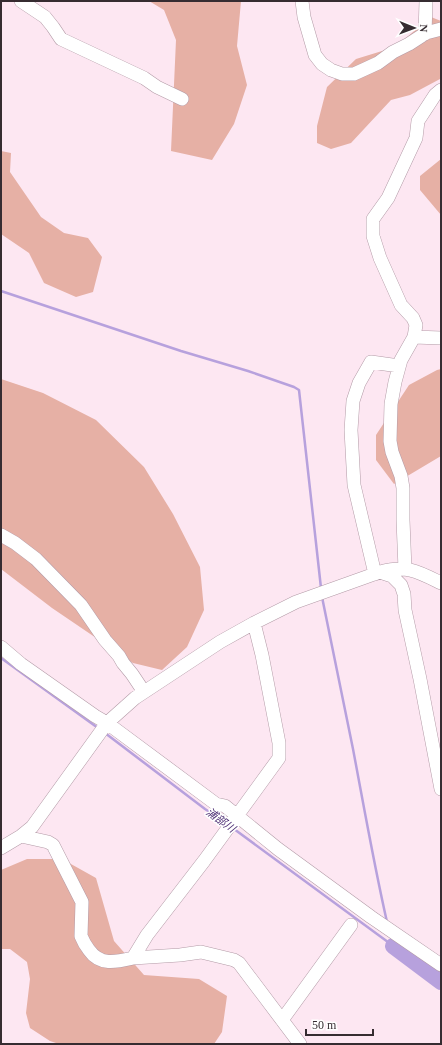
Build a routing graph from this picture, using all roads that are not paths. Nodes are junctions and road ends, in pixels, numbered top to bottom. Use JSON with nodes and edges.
{"nodes":[{"id":1,"x":21,"y":1,"type":"edge"},
{"id":2,"x":302,"y":1,"type":"edge"},
{"id":3,"x":426,"y":1,"type":"edge"},
{"id":4,"x":441,"y":29,"type":"edge"},
{"id":5,"x":425,"y":34,"type":"junction"},
{"id":6,"x":441,"y":90,"type":"edge"},
{"id":7,"x":182,"y":99,"type":"dead end"},
{"id":8,"x":414,"y":337,"type":"junction"},
{"id":9,"x":441,"y":338,"type":"edge"},
{"id":10,"x":399,"y":366,"type":"junction"},
{"id":11,"x":1,"y":535,"type":"edge"},
{"id":12,"x":405,"y":569,"type":"junction"},
{"id":13,"x":378,"y":573,"type":"junction"},
{"id":14,"x":441,"y":582,"type":"edge"},
{"id":15,"x":254,"y":623,"type":"junction"},
{"id":16,"x":1,"y":647,"type":"edge"},
{"id":17,"x":144,"y":692,"type":"junction"},
{"id":18,"x":107,"y":723,"type":"junction"},
{"id":19,"x":441,"y":789,"type":"edge"},
{"id":20,"x":237,"y":816,"type":"junction"},
{"id":21,"x":21,"y":836,"type":"junction"},
{"id":22,"x":1,"y":848,"type":"edge"},
{"id":23,"x":351,"y":924,"type":"dead end"},
{"id":24,"x":133,"y":958,"type":"junction"},
{"id":25,"x":441,"y":965,"type":"edge"},
{"id":26,"x":282,"y":1020,"type":"junction"},
{"id":27,"x":300,"y":1044,"type":"edge"}],
"edges":[{"from":1,"to":7,"type":"street"},
{"from":2,"to":5,"type":"street"},
{"from":3,"to":5,"type":"street"},
{"from":4,"to":5,"type":"street"},
{"from":6,"to":8,"type":"street"},
{"from":8,"to":9,"type":"street"},
{"from":8,"to":10,"type":"street"},
{"from":10,"to":12,"type":"street"},
{"from":10,"to":13,"type":"street"},
{"from":11,"to":17,"type":"street"},
{"from":12,"to":13,"type":"street"},
{"from":12,"to":14,"type":"street"},
{"from":13,"to":15,"type":"street"},
{"from":13,"to":19,"type":"street"},
{"from":15,"to":17,"type":"street"},
{"from":15,"to":20,"type":"street"},
{"from":16,"to":18,"type":"street"},
{"from":17,"to":18,"type":"street"},
{"from":18,"to":20,"type":"street"},
{"from":18,"to":21,"type":"street"},
{"from":20,"to":24,"type":"street"},
{"from":20,"to":25,"type":"street"},
{"from":21,"to":22,"type":"street"},
{"from":21,"to":24,"type":"street"},
{"from":23,"to":26,"type":"street"},
{"from":24,"to":26,"type":"street"},
{"from":26,"to":27,"type":"street"}]}
